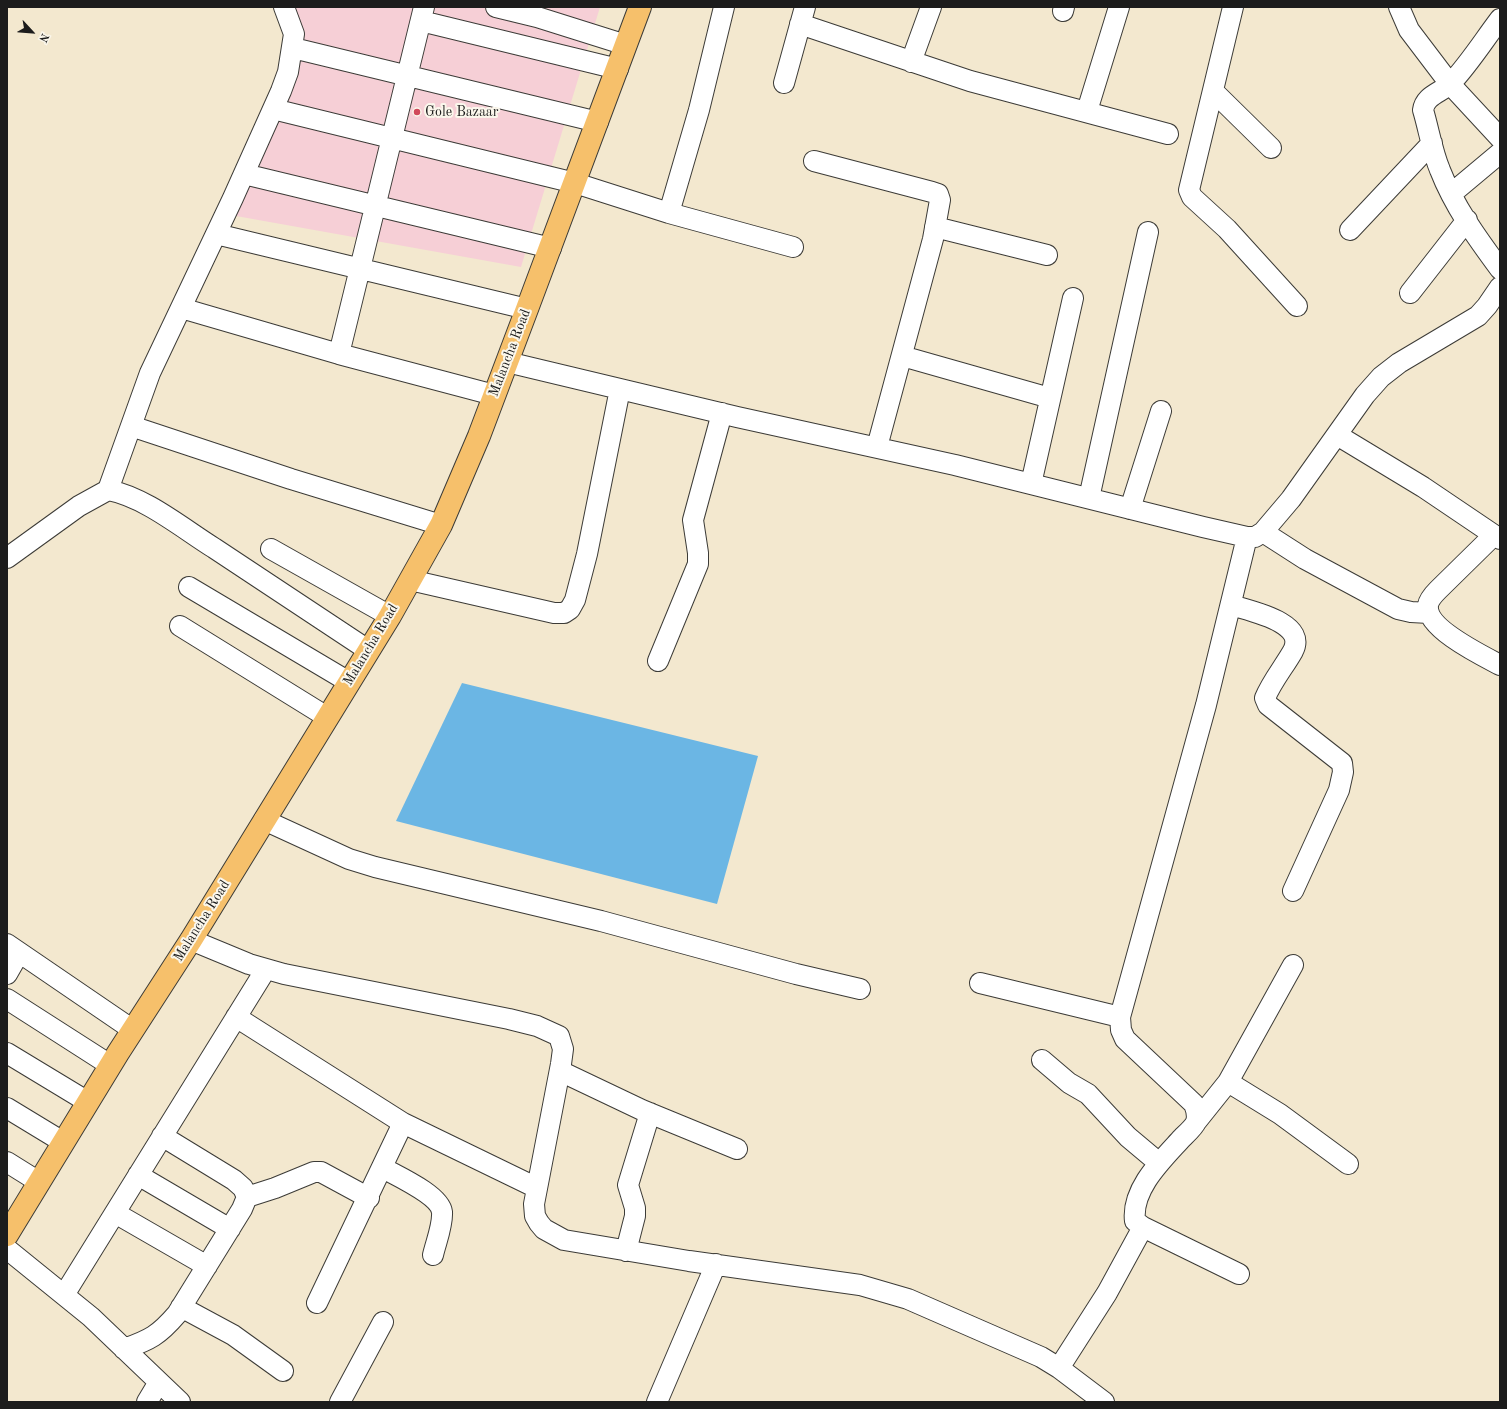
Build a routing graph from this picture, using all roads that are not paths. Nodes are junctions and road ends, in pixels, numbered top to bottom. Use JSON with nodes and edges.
{"nodes":[{"id":1,"x":284,"y":7,"type":"edge"},
{"id":2,"x":496,"y":7,"type":"edge"},
{"id":3,"x":640,"y":7,"type":"edge"},
{"id":4,"x":724,"y":7,"type":"edge"},
{"id":5,"x":931,"y":7,"type":"edge"},
{"id":6,"x":1119,"y":7,"type":"edge"},
{"id":7,"x":1233,"y":7,"type":"edge"},
{"id":8,"x":1399,"y":7,"type":"edge"},
{"id":9,"x":420,"y":11,"type":"edge"},
{"id":10,"x":802,"y":16,"type":"edge"},
{"id":11,"x":1500,"y":19,"type":"edge"},
{"id":12,"x":626,"y":45,"type":"junction"},
{"id":13,"x":293,"y":48,"type":"junction"},
{"id":14,"x":911,"y":62,"type":"junction"},
{"id":15,"x":618,"y":70,"type":"junction"},
{"id":16,"x":407,"y":75,"type":"junction"},
{"id":17,"x":784,"y":82,"type":"dead end"},
{"id":18,"x":1450,"y":84,"type":"junction"},
{"id":19,"x":1213,"y":91,"type":"junction"},
{"id":20,"x":273,"y":109,"type":"junction"},
{"id":21,"x":1086,"y":111,"type":"junction"},
{"id":22,"x":598,"y":122,"type":"junction"},
{"id":23,"x":1168,"y":134,"type":"dead end"},
{"id":24,"x":392,"y":138,"type":"junction"},
{"id":25,"x":1500,"y":138,"type":"edge"},
{"id":26,"x":1432,"y":143,"type":"junction"},
{"id":27,"x":1271,"y":148,"type":"dead end"},
{"id":28,"x":1500,"y":153,"type":"edge"},
{"id":29,"x":814,"y":162,"type":"dead end"},
{"id":30,"x":244,"y":174,"type":"junction"},
{"id":31,"x":575,"y":183,"type":"junction"},
{"id":32,"x":1451,"y":194,"type":"junction"},
{"id":33,"x":375,"y":207,"type":"junction"},
{"id":34,"x":669,"y":213,"type":"junction"},
{"id":35,"x":1467,"y":220,"type":"junction"},
{"id":36,"x":935,"y":227,"type":"junction"},
{"id":37,"x":1350,"y":230,"type":"dead end"},
{"id":38,"x":1148,"y":232,"type":"dead end"},
{"id":39,"x":216,"y":234,"type":"junction"},
{"id":40,"x":794,"y":247,"type":"dead end"},
{"id":41,"x":550,"y":248,"type":"junction"},
{"id":42,"x":1047,"y":255,"type":"dead end"},
{"id":43,"x":1500,"y":269,"type":"edge"},
{"id":44,"x":359,"y":270,"type":"junction"},
{"id":45,"x":1500,"y":287,"type":"edge"},
{"id":46,"x":1410,"y":293,"type":"dead end"},
{"id":47,"x":1073,"y":298,"type":"dead end"},
{"id":48,"x":1297,"y":306,"type":"dead end"},
{"id":49,"x":181,"y":308,"type":"junction"},
{"id":50,"x":527,"y":309,"type":"junction"},
{"id":51,"x":339,"y":354,"type":"junction"},
{"id":52,"x":902,"y":356,"type":"junction"},
{"id":53,"x":507,"y":362,"type":"junction"},
{"id":54,"x":620,"y":389,"type":"junction"},
{"id":55,"x":494,"y":395,"type":"junction"},
{"id":56,"x":1050,"y":398,"type":"junction"},
{"id":57,"x":1161,"y":411,"type":"dead end"},
{"id":58,"x":722,"y":413,"type":"junction"},
{"id":59,"x":131,"y":426,"type":"junction"},
{"id":60,"x":1337,"y":435,"type":"junction"},
{"id":61,"x":877,"y":448,"type":"junction"},
{"id":62,"x":1031,"y":484,"type":"junction"},
{"id":63,"x":1089,"y":498,"type":"junction"},
{"id":64,"x":93,"y":499,"type":"junction"},
{"id":65,"x":1130,"y":509,"type":"junction"},
{"id":66,"x":441,"y":525,"type":"junction"},
{"id":67,"x":1255,"y":535,"type":"junction"},
{"id":68,"x":1497,"y":537,"type":"edge"},
{"id":69,"x":271,"y":549,"type":"dead end"},
{"id":70,"x":7,"y":558,"type":"edge"},
{"id":71,"x":410,"y":580,"type":"junction"},
{"id":72,"x":189,"y":587,"type":"dead end"},
{"id":73,"x":1230,"y":605,"type":"junction"},
{"id":74,"x":1429,"y":613,"type":"junction"},
{"id":75,"x":390,"y":616,"type":"junction"},
{"id":76,"x":180,"y":626,"type":"dead end"},
{"id":77,"x":368,"y":650,"type":"junction"},
{"id":78,"x":658,"y":661,"type":"dead end"},
{"id":79,"x":1500,"y":665,"type":"edge"},
{"id":80,"x":349,"y":682,"type":"junction"},
{"id":81,"x":327,"y":717,"type":"junction"},
{"id":82,"x":264,"y":820,"type":"junction"},
{"id":83,"x":1293,"y":891,"type":"dead end"},
{"id":84,"x":191,"y":940,"type":"junction"},
{"id":85,"x":13,"y":949,"type":"edge"},
{"id":86,"x":1293,"y":965,"type":"dead end"},
{"id":87,"x":266,"y":969,"type":"junction"},
{"id":88,"x":7,"y":974,"type":"edge"},
{"id":89,"x":980,"y":983,"type":"dead end"},
{"id":90,"x":860,"y":989,"type":"dead end"},
{"id":91,"x":7,"y":999,"type":"edge"},
{"id":92,"x":236,"y":1017,"type":"junction"},
{"id":93,"x":1120,"y":1017,"type":"junction"},
{"id":94,"x":133,"y":1030,"type":"junction"},
{"id":95,"x":7,"y":1053,"type":"edge"},
{"id":96,"x":1042,"y":1060,"type":"dead end"},
{"id":97,"x":110,"y":1065,"type":"junction"},
{"id":98,"x":560,"y":1071,"type":"junction"},
{"id":99,"x":1228,"y":1082,"type":"junction"},
{"id":100,"x":88,"y":1102,"type":"junction"},
{"id":101,"x":7,"y":1108,"type":"edge"},
{"id":102,"x":650,"y":1113,"type":"junction"},
{"id":103,"x":1196,"y":1122,"type":"junction"},
{"id":104,"x":404,"y":1123,"type":"junction"},
{"id":105,"x":162,"y":1136,"type":"junction"},
{"id":106,"x":63,"y":1142,"type":"junction"},
{"id":107,"x":737,"y":1149,"type":"dead end"},
{"id":108,"x":7,"y":1162,"type":"edge"},
{"id":109,"x":1159,"y":1163,"type":"junction"},
{"id":110,"x":1348,"y":1164,"type":"dead end"},
{"id":111,"x":382,"y":1168,"type":"junction"},
{"id":112,"x":138,"y":1175,"type":"junction"},
{"id":113,"x":39,"y":1182,"type":"junction"},
{"id":114,"x":537,"y":1188,"type":"junction"},
{"id":115,"x":247,"y":1197,"type":"junction"},
{"id":116,"x":369,"y":1198,"type":"junction"},
{"id":117,"x":115,"y":1213,"type":"junction"},
{"id":118,"x":1143,"y":1227,"type":"junction"},
{"id":119,"x":230,"y":1229,"type":"junction"},
{"id":120,"x":7,"y":1235,"type":"edge"},
{"id":121,"x":7,"y":1249,"type":"edge"},
{"id":122,"x":626,"y":1251,"type":"junction"},
{"id":123,"x":433,"y":1255,"type":"dead end"},
{"id":124,"x":716,"y":1264,"type":"junction"},
{"id":125,"x":207,"y":1266,"type":"junction"},
{"id":126,"x":1239,"y":1274,"type":"dead end"},
{"id":127,"x":64,"y":1295,"type":"junction"},
{"id":128,"x":317,"y":1303,"type":"dead end"},
{"id":129,"x":181,"y":1307,"type":"junction"},
{"id":130,"x":383,"y":1322,"type":"dead end"},
{"id":131,"x":124,"y":1349,"type":"junction"},
{"id":132,"x":1059,"y":1368,"type":"junction"},
{"id":133,"x":283,"y":1371,"type":"dead end"},
{"id":134,"x":159,"y":1382,"type":"junction"},
{"id":135,"x":147,"y":1402,"type":"edge"},
{"id":136,"x":180,"y":1402,"type":"edge"},
{"id":137,"x":340,"y":1402,"type":"edge"},
{"id":138,"x":657,"y":1402,"type":"edge"},
{"id":139,"x":1104,"y":1402,"type":"edge"}],
"edges":[{"from":1,"to":13,"type":"street"},
{"from":2,"to":12,"type":"street"},
{"from":3,"to":12,"type":"main road","name":"Malancha Road"},
{"from":4,"to":34,"type":"street"},
{"from":5,"to":14,"type":"street"},
{"from":6,"to":21,"type":"street"},
{"from":7,"to":19,"type":"street"},
{"from":8,"to":18,"type":"street"},
{"from":9,"to":15,"type":"street"},
{"from":9,"to":16,"type":"street"},
{"from":10,"to":14,"type":"street"},
{"from":10,"to":17,"type":"street"},
{"from":11,"to":18,"type":"street"},
{"from":12,"to":15,"type":"main road","name":"Malancha Road"},
{"from":13,"to":16,"type":"street"},
{"from":13,"to":20,"type":"street"},
{"from":14,"to":21,"type":"street"},
{"from":15,"to":22,"type":"main road","name":"Malancha Road"},
{"from":16,"to":22,"type":"street"},
{"from":16,"to":24,"type":"street"},
{"from":18,"to":25,"type":"street"},
{"from":18,"to":26,"type":"street"},
{"from":19,"to":27,"type":"street"},
{"from":19,"to":48,"type":"street"},
{"from":20,"to":24,"type":"street"},
{"from":20,"to":30,"type":"street"},
{"from":21,"to":23,"type":"street"},
{"from":22,"to":31,"type":"main road","name":"Malancha Road"},
{"from":24,"to":31,"type":"street"},
{"from":24,"to":33,"type":"street"},
{"from":26,"to":32,"type":"street"},
{"from":26,"to":37,"type":"street"},
{"from":28,"to":32,"type":"street"},
{"from":29,"to":36,"type":"street"},
{"from":30,"to":33,"type":"street"},
{"from":30,"to":39,"type":"street"},
{"from":31,"to":34,"type":"street"},
{"from":31,"to":41,"type":"main road","name":"Malancha Road"},
{"from":32,"to":35,"type":"street"},
{"from":33,"to":41,"type":"street"},
{"from":33,"to":44,"type":"street"},
{"from":34,"to":40,"type":"street"},
{"from":35,"to":43,"type":"street"},
{"from":35,"to":46,"type":"street"},
{"from":36,"to":42,"type":"street"},
{"from":36,"to":52,"type":"street"},
{"from":38,"to":63,"type":"street"},
{"from":39,"to":44,"type":"street"},
{"from":39,"to":49,"type":"street"},
{"from":41,"to":50,"type":"main road","name":"Malancha Road"},
{"from":44,"to":50,"type":"street"},
{"from":44,"to":51,"type":"street"},
{"from":45,"to":60,"type":"street"},
{"from":47,"to":56,"type":"street"},
{"from":49,"to":51,"type":"street"},
{"from":49,"to":59,"type":"street"},
{"from":50,"to":53,"type":"main road","name":"Malancha Road"},
{"from":51,"to":55,"type":"street"},
{"from":52,"to":56,"type":"street"},
{"from":52,"to":61,"type":"street"},
{"from":53,"to":54,"type":"street"},
{"from":53,"to":55,"type":"main road","name":"Malancha Road"},
{"from":54,"to":58,"type":"street"},
{"from":54,"to":71,"type":"street"},
{"from":55,"to":66,"type":"main road","name":"Malancha Road"},
{"from":56,"to":62,"type":"street"},
{"from":57,"to":65,"type":"street"},
{"from":58,"to":61,"type":"street"},
{"from":58,"to":78,"type":"street"},
{"from":59,"to":64,"type":"street"},
{"from":59,"to":66,"type":"street"},
{"from":60,"to":67,"type":"street"},
{"from":60,"to":68,"type":"street"},
{"from":61,"to":62,"type":"street"},
{"from":62,"to":63,"type":"street"},
{"from":63,"to":65,"type":"street"},
{"from":64,"to":70,"type":"street"},
{"from":64,"to":77,"type":"street"},
{"from":65,"to":67,"type":"street"},
{"from":66,"to":71,"type":"main road","name":"Malancha Road"},
{"from":67,"to":73,"type":"street"},
{"from":67,"to":74,"type":"street"},
{"from":68,"to":74,"type":"street"},
{"from":69,"to":75,"type":"street"},
{"from":71,"to":75,"type":"main road","name":"Malancha Road"},
{"from":72,"to":80,"type":"street"},
{"from":73,"to":83,"type":"street"},
{"from":73,"to":93,"type":"street"},
{"from":74,"to":79,"type":"street"},
{"from":75,"to":77,"type":"main road","name":"Malancha Road"},
{"from":76,"to":81,"type":"street"},
{"from":77,"to":80,"type":"main road","name":"Malancha Road"},
{"from":80,"to":81,"type":"main road","name":"Malancha Road"},
{"from":81,"to":82,"type":"main road","name":"Malancha Road"},
{"from":82,"to":84,"type":"main road","name":"Malancha Road"},
{"from":82,"to":90,"type":"street"},
{"from":84,"to":87,"type":"street"},
{"from":84,"to":94,"type":"main road","name":"Malancha Road"},
{"from":85,"to":88,"type":"street"},
{"from":85,"to":94,"type":"street"},
{"from":86,"to":99,"type":"street"},
{"from":87,"to":92,"type":"street"},
{"from":87,"to":98,"type":"street"},
{"from":89,"to":93,"type":"street"},
{"from":91,"to":97,"type":"street"},
{"from":92,"to":104,"type":"street"},
{"from":92,"to":105,"type":"street"},
{"from":93,"to":103,"type":"street"},
{"from":94,"to":97,"type":"main road","name":"Malancha Road"},
{"from":95,"to":100,"type":"street"},
{"from":96,"to":109,"type":"street"},
{"from":97,"to":100,"type":"main road","name":"Malancha Road"},
{"from":98,"to":102,"type":"street"},
{"from":98,"to":114,"type":"street"},
{"from":99,"to":103,"type":"street"},
{"from":99,"to":110,"type":"street"},
{"from":100,"to":106,"type":"main road","name":"Malancha Road"},
{"from":101,"to":106,"type":"street"},
{"from":102,"to":107,"type":"street"},
{"from":102,"to":122,"type":"street"},
{"from":103,"to":109,"type":"street"},
{"from":104,"to":111,"type":"street"},
{"from":104,"to":114,"type":"street"},
{"from":105,"to":112,"type":"street"},
{"from":105,"to":115,"type":"street"},
{"from":106,"to":113,"type":"main road","name":"Malancha Road"},
{"from":108,"to":113,"type":"street"},
{"from":109,"to":118,"type":"street"},
{"from":111,"to":116,"type":"street"},
{"from":111,"to":123,"type":"street"},
{"from":112,"to":117,"type":"street"},
{"from":112,"to":119,"type":"street"},
{"from":113,"to":120,"type":"main road","name":"Malancha Road"},
{"from":114,"to":122,"type":"street"},
{"from":115,"to":116,"type":"street"},
{"from":115,"to":119,"type":"street"},
{"from":116,"to":128,"type":"street"},
{"from":117,"to":125,"type":"street"},
{"from":117,"to":127,"type":"street"},
{"from":118,"to":126,"type":"street"},
{"from":118,"to":132,"type":"street"},
{"from":119,"to":125,"type":"street"},
{"from":121,"to":127,"type":"street"},
{"from":122,"to":124,"type":"street"},
{"from":124,"to":132,"type":"street"},
{"from":124,"to":138,"type":"street"},
{"from":125,"to":129,"type":"street"},
{"from":127,"to":131,"type":"street"},
{"from":129,"to":131,"type":"street"},
{"from":129,"to":133,"type":"street"},
{"from":130,"to":137,"type":"street"},
{"from":131,"to":134,"type":"street"},
{"from":132,"to":139,"type":"street"},
{"from":134,"to":135,"type":"street"},
{"from":134,"to":136,"type":"street"}]}
